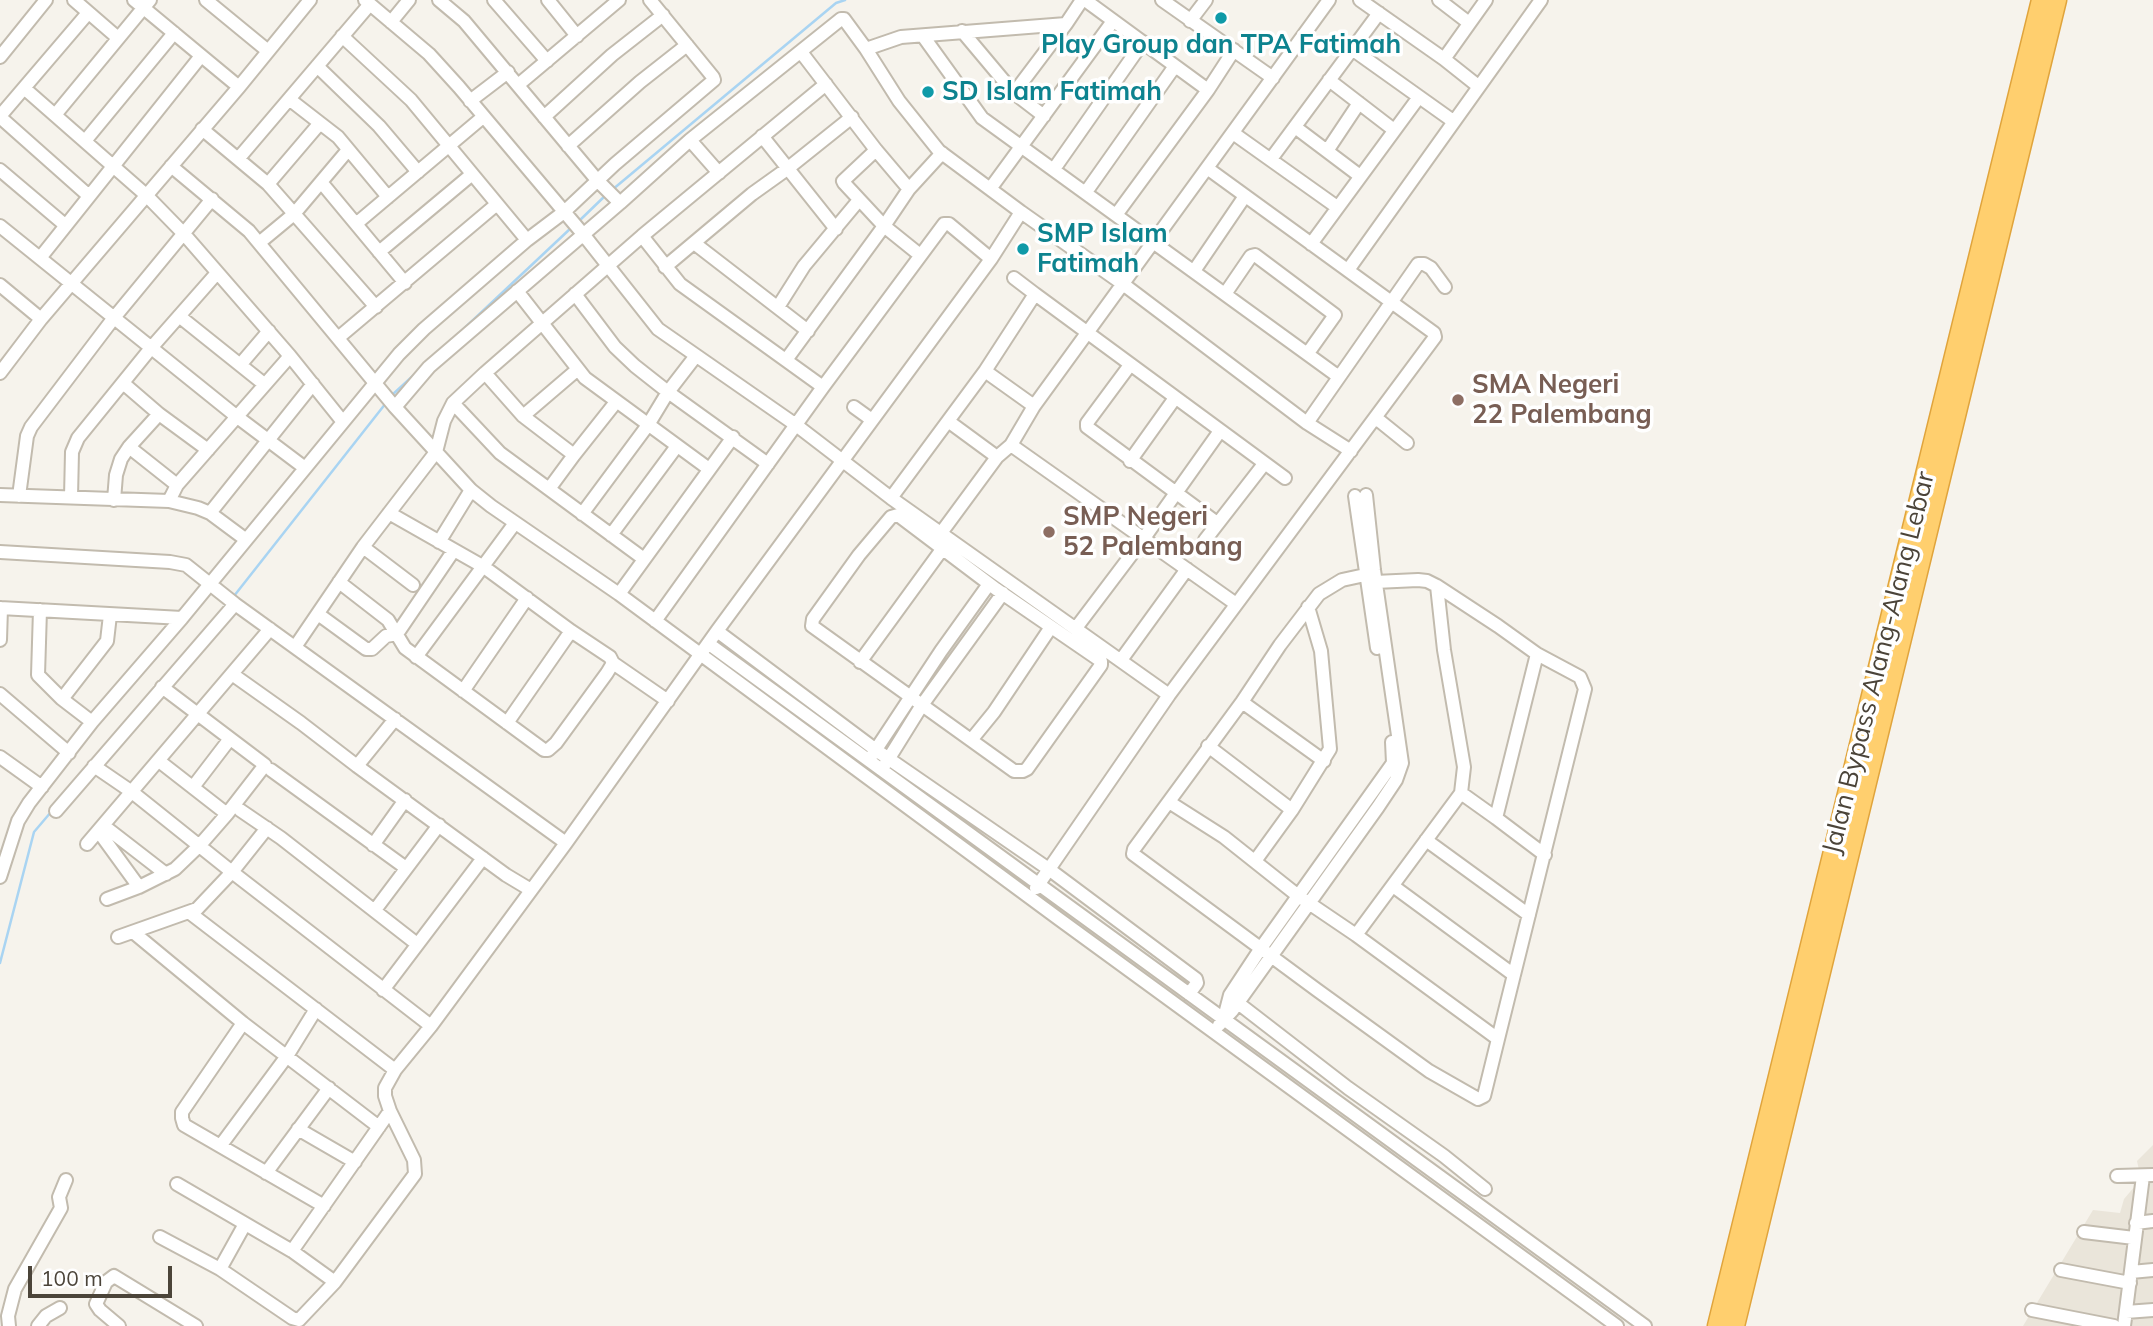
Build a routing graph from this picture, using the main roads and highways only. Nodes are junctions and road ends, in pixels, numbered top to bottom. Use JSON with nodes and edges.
{"nodes":[{"id":1,"x":2041,"y":0,"type":"edge"},
{"id":2,"x":2057,"y":0,"type":"edge"},
{"id":3,"x":1870,"y":731,"type":"junction"},
{"id":4,"x":1717,"y":1326,"type":"edge"},
{"id":5,"x":1735,"y":1326,"type":"edge"}],
"edges":[{"from":1,"to":3,"type":"highway","name":"Jalan Bypass Alang-Alang Lebar"},
{"from":2,"to":3,"type":"highway","name":"Jalan Bypass Alang-Alang Lebar"},
{"from":3,"to":4,"type":"highway","name":"Jalan Bypass Alang-Alang Lebar"},
{"from":3,"to":5,"type":"highway","name":"Jalan Bypass Alang-Alang Lebar"}]}
